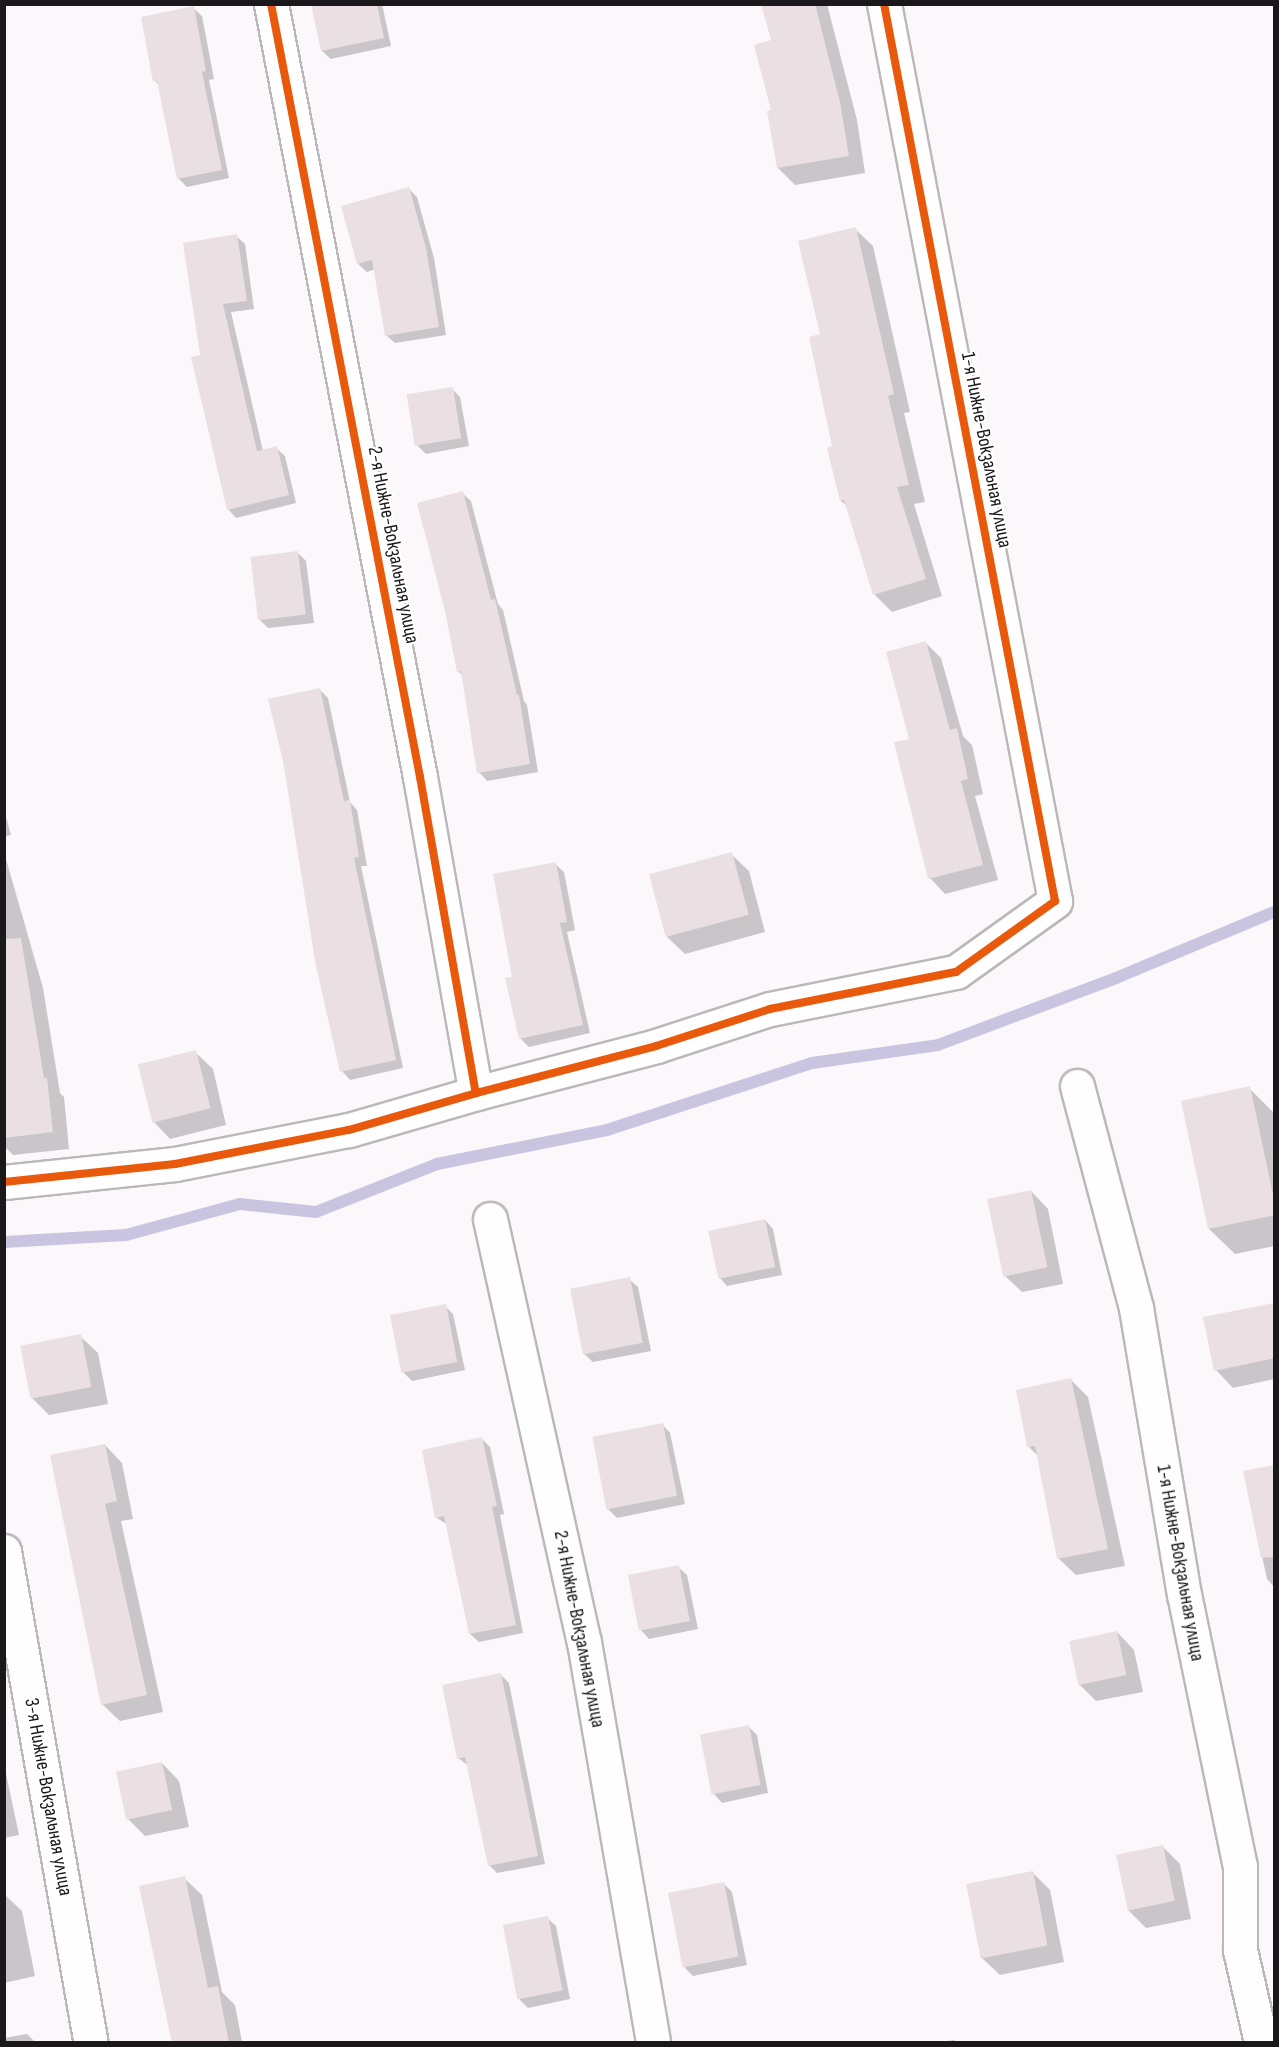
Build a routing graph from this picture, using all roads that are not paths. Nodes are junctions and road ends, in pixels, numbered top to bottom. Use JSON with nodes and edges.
{"nodes":[{"id":1,"x":270,"y":4,"type":"edge"},
{"id":2,"x":884,"y":4,"type":"edge"},
{"id":3,"x":1077,"y":1086,"type":"dead end"},
{"id":4,"x":476,"y":1093,"type":"junction"},
{"id":5,"x":4,"y":1182,"type":"edge"},
{"id":6,"x":490,"y":1219,"type":"dead end"},
{"id":7,"x":4,"y":1551,"type":"edge"},
{"id":8,"x":91,"y":2043,"type":"edge"},
{"id":9,"x":653,"y":2043,"type":"edge"},
{"id":10,"x":1262,"y":2043,"type":"edge"}],
"edges":[{"from":1,"to":4,"type":"street","name":"2-я Нижне-Вокзальная улица"},
{"from":2,"to":4,"type":"street","name":"1-я Нижне-Вокзальная улица"},
{"from":3,"to":10,"type":"street","name":"1-я Нижне-Вокзальная улица"},
{"from":4,"to":5,"type":"street"},
{"from":6,"to":9,"type":"street","name":"2-я Нижне-Вокзальная улица"},
{"from":7,"to":8,"type":"street","name":"3-я Нижне-Вокзальная улица"}]}
